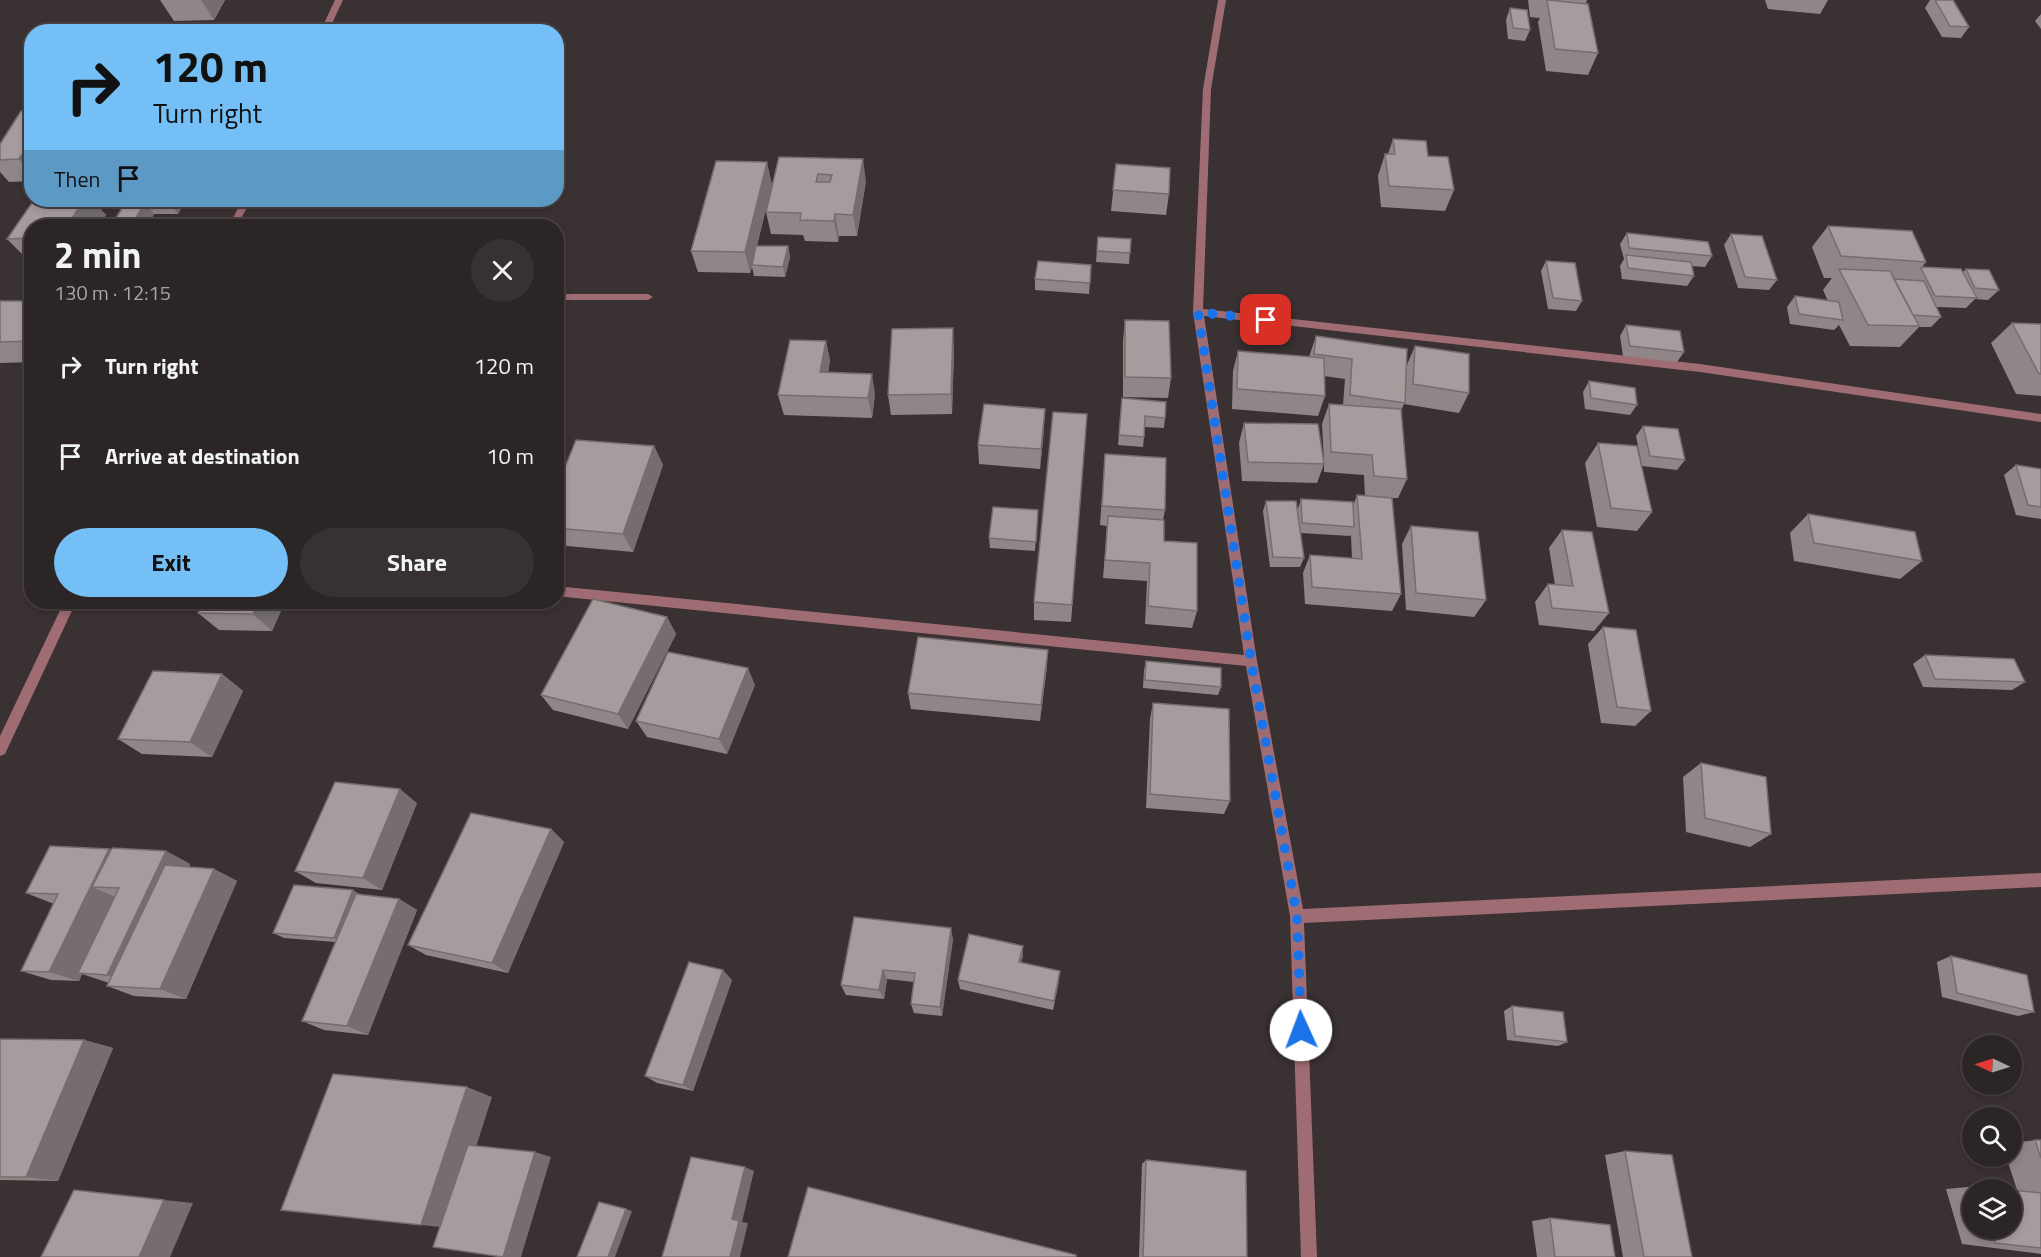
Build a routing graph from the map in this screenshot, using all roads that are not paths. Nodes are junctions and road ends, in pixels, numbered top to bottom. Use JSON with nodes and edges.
{"nodes":[{"id":1,"x":339,"y":0,"type":"edge"},
{"id":2,"x":1222,"y":0,"type":"edge"},
{"id":3,"x":328,"y":24,"type":"edge"},
{"id":4,"x":564,"y":297,"type":"edge"},
{"id":5,"x":648,"y":297,"type":"dead end"},
{"id":6,"x":1198,"y":312,"type":"junction"},
{"id":7,"x":2041,"y":418,"type":"edge"},
{"id":8,"x":564,"y":592,"type":"edge"},
{"id":9,"x":67,"y":609,"type":"edge"},
{"id":10,"x":1251,"y":661,"type":"junction"},
{"id":11,"x":0,"y":750,"type":"edge"},
{"id":12,"x":2041,"y":880,"type":"edge"},
{"id":13,"x":1297,"y":916,"type":"junction"},
{"id":14,"x":1309,"y":1257,"type":"edge"}],
"edges":[{"from":1,"to":3,"type":"street"},
{"from":2,"to":6,"type":"street"},
{"from":4,"to":5,"type":"street"},
{"from":6,"to":7,"type":"street"},
{"from":6,"to":10,"type":"street"},
{"from":8,"to":10,"type":"street"},
{"from":9,"to":11,"type":"street"},
{"from":10,"to":13,"type":"street"},
{"from":12,"to":13,"type":"street"},
{"from":13,"to":14,"type":"street"}]}
